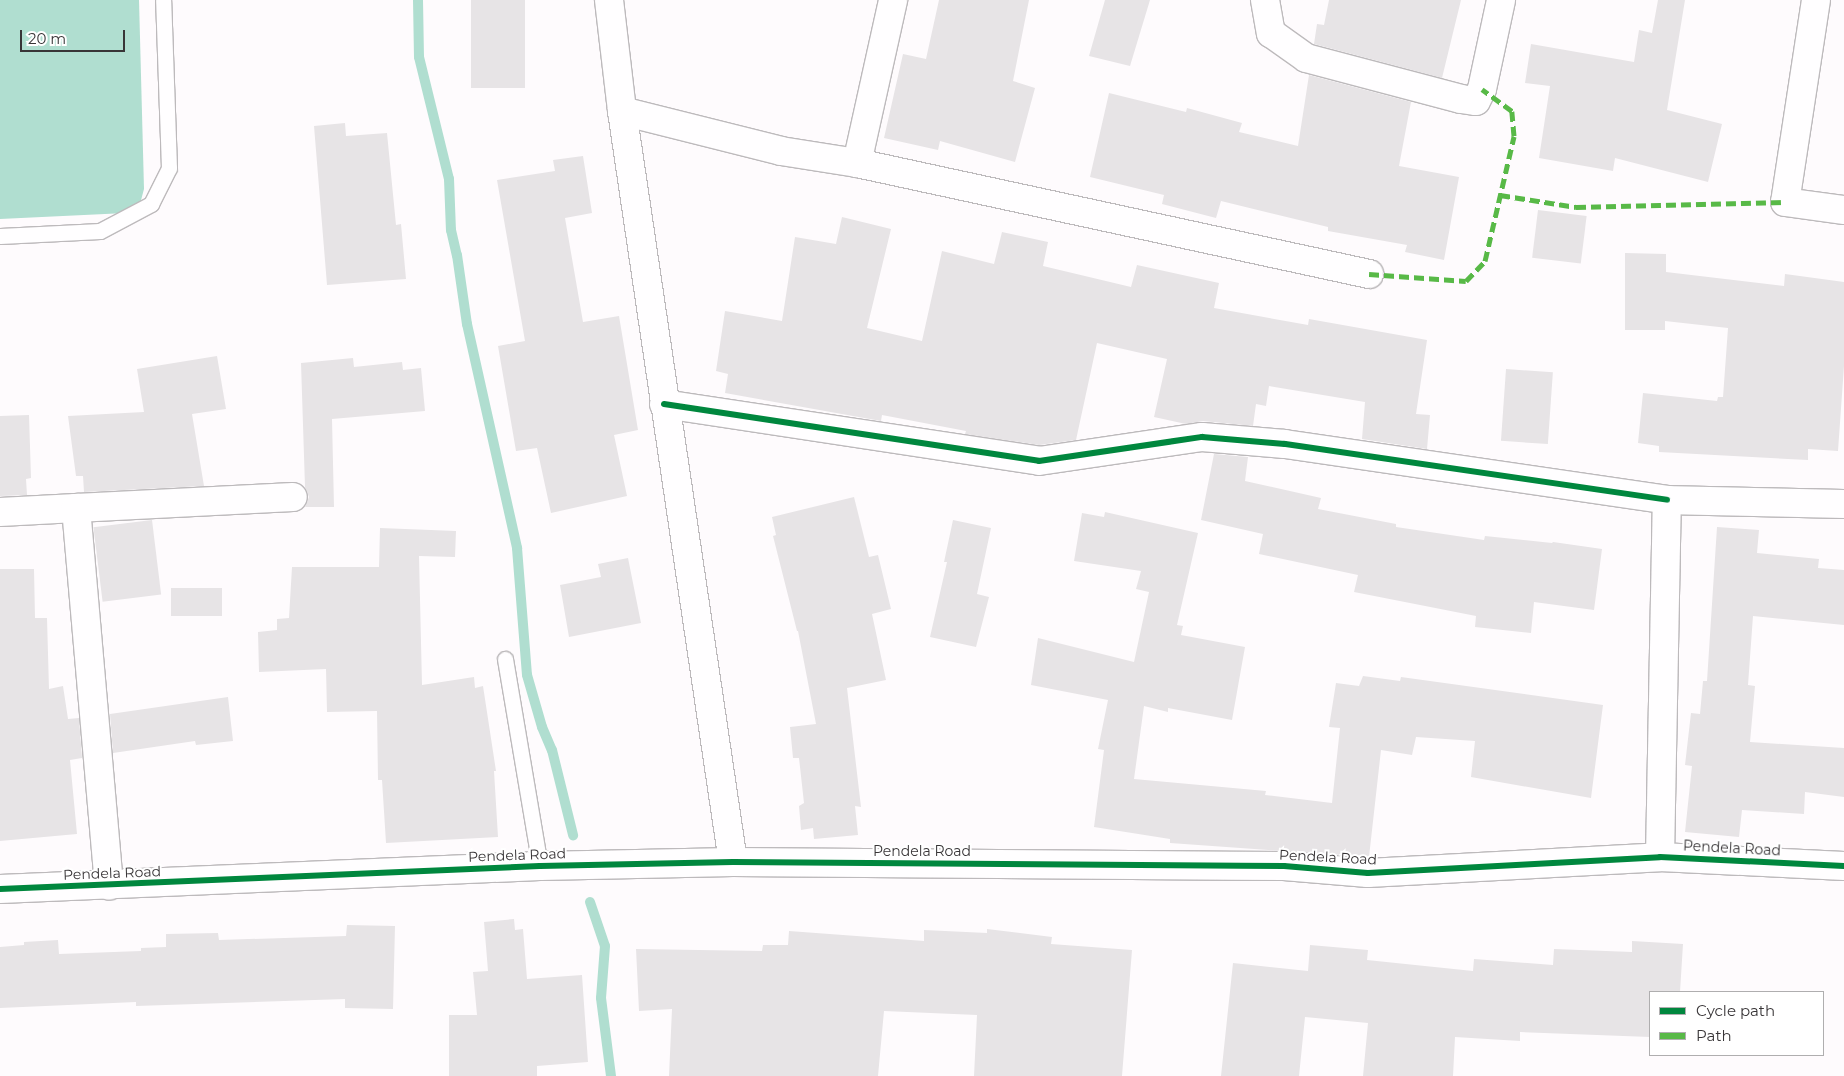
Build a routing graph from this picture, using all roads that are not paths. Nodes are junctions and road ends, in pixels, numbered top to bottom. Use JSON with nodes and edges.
{"nodes":[{"id":1,"x":163,"y":0,"type":"edge"},
{"id":2,"x":610,"y":0,"type":"edge"},
{"id":3,"x":893,"y":0,"type":"edge"},
{"id":4,"x":1265,"y":0,"type":"edge"},
{"id":5,"x":1501,"y":0,"type":"edge"},
{"id":6,"x":1816,"y":0,"type":"edge"},
{"id":7,"x":622,"y":111,"type":"junction"},
{"id":8,"x":858,"y":163,"type":"junction"},
{"id":9,"x":1844,"y":210,"type":"edge"},
{"id":10,"x":0,"y":236,"type":"edge"},
{"id":11,"x":1369,"y":274,"type":"dead end"},
{"id":12,"x":664,"y":404,"type":"junction"},
{"id":13,"x":293,"y":497,"type":"dead end"},
{"id":14,"x":1667,"y":500,"type":"junction"},
{"id":15,"x":1844,"y":504,"type":"edge"},
{"id":16,"x":76,"y":508,"type":"junction"},
{"id":17,"x":0,"y":512,"type":"edge"},
{"id":18,"x":505,"y":659,"type":"dead end"},
{"id":19,"x":1660,"y":857,"type":"junction"},
{"id":20,"x":733,"y":862,"type":"junction"},
{"id":21,"x":540,"y":866,"type":"junction"},
{"id":22,"x":1844,"y":866,"type":"edge"},
{"id":23,"x":109,"y":886,"type":"junction"},
{"id":24,"x":0,"y":889,"type":"edge"}],
"edges":[{"from":1,"to":10,"type":"lane"},
{"from":2,"to":7,"type":"street"},
{"from":3,"to":8,"type":"street"},
{"from":4,"to":5,"type":"street"},
{"from":6,"to":9,"type":"street"},
{"from":7,"to":8,"type":"street"},
{"from":7,"to":12,"type":"street"},
{"from":8,"to":11,"type":"street"},
{"from":12,"to":14,"type":"street"},
{"from":12,"to":20,"type":"street"},
{"from":13,"to":16,"type":"street"},
{"from":14,"to":15,"type":"street"},
{"from":14,"to":19,"type":"street"},
{"from":16,"to":17,"type":"street"},
{"from":16,"to":23,"type":"street"},
{"from":18,"to":21,"type":"lane"},
{"from":19,"to":20,"type":"street","name":"Pendela Road"},
{"from":19,"to":22,"type":"street","name":"Pendela Road"},
{"from":20,"to":21,"type":"street","name":"Pendela Road"},
{"from":21,"to":23,"type":"street","name":"Pendela Road"},
{"from":23,"to":24,"type":"street","name":"Pendela Road"}]}
